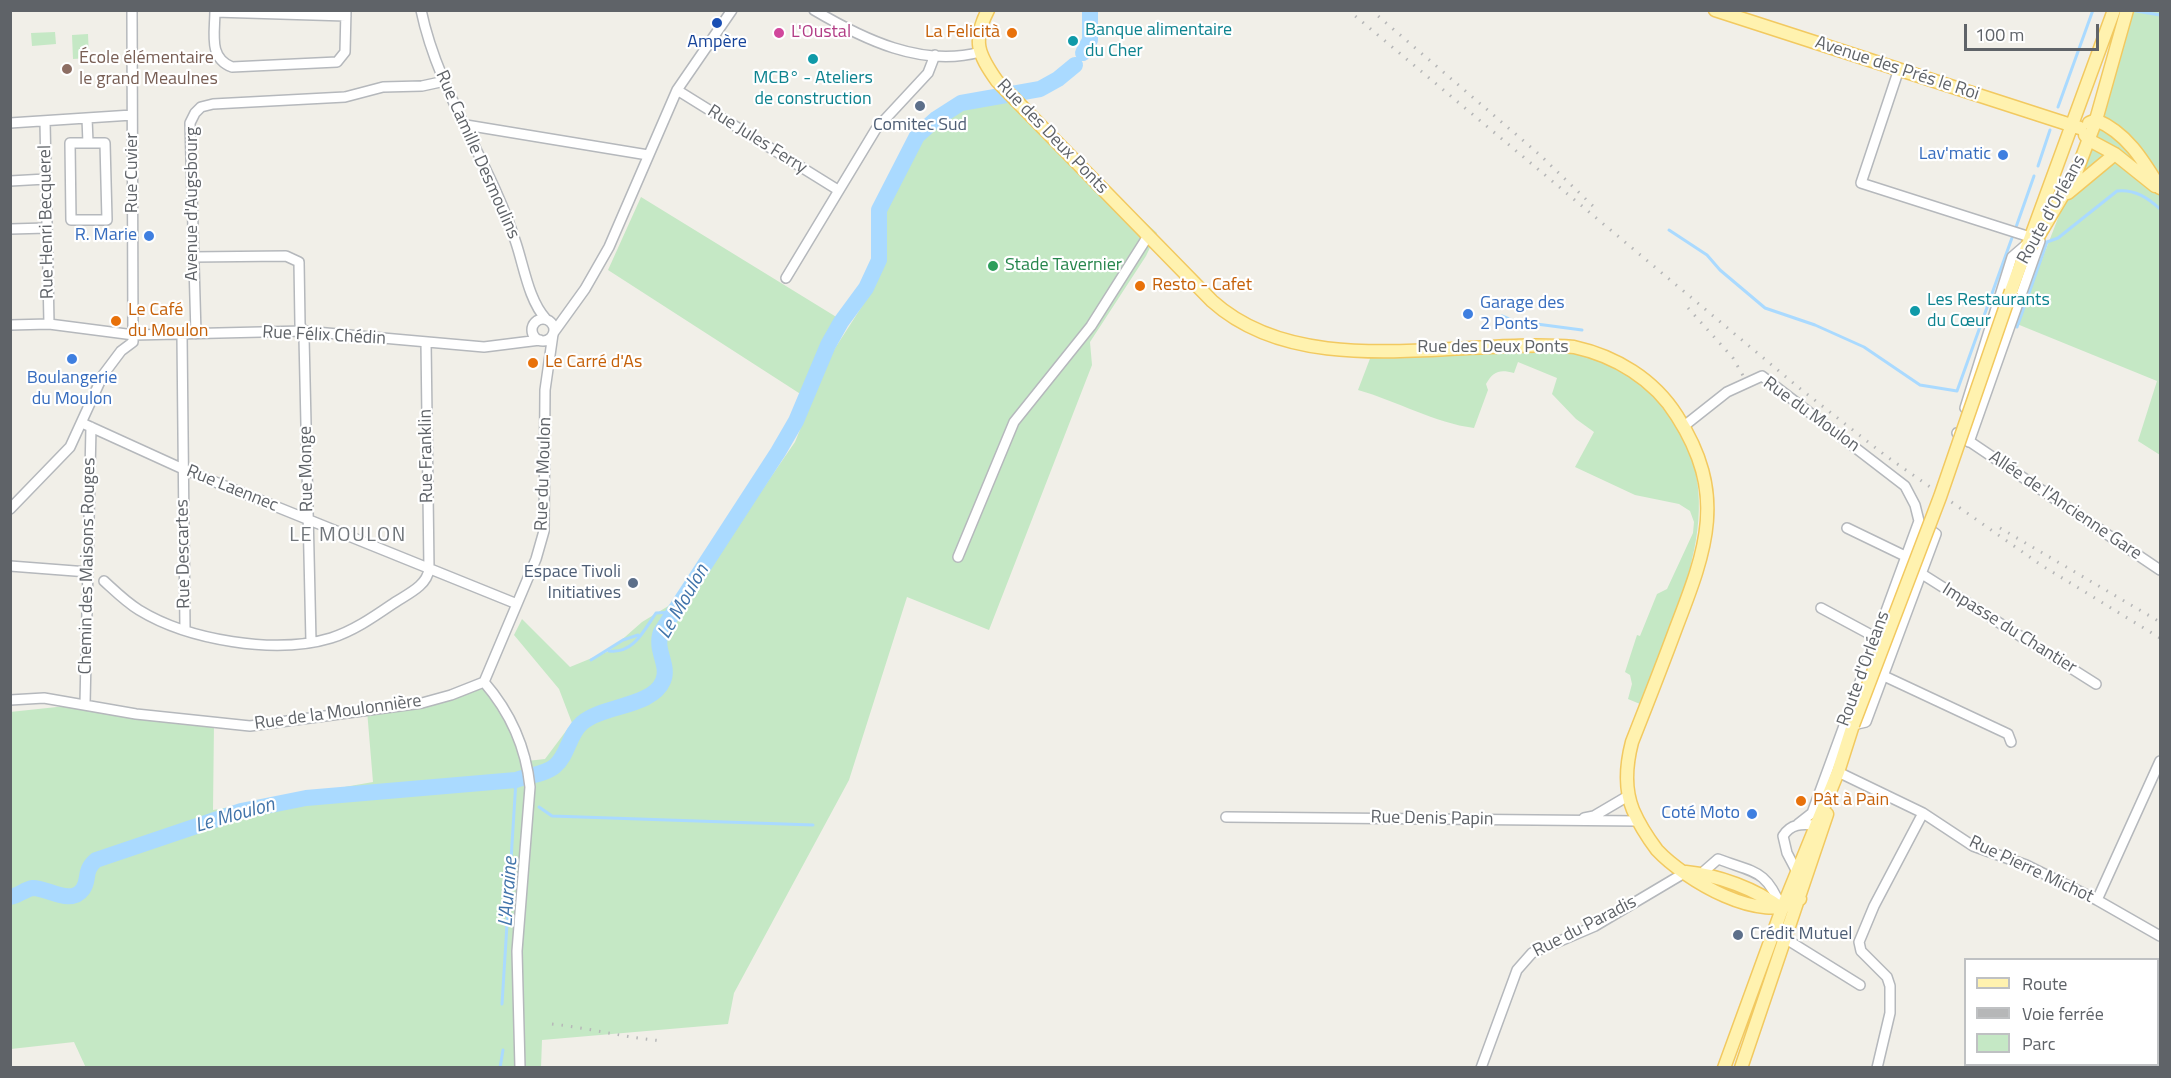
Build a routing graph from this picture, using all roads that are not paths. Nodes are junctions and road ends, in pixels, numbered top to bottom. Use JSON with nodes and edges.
{"nodes":[{"id":1,"x":132,"y":10,"type":"edge"},
{"id":2,"x":421,"y":10,"type":"edge"},
{"id":3,"x":732,"y":10,"type":"edge"},
{"id":4,"x":814,"y":10,"type":"edge"},
{"id":5,"x":988,"y":10,"type":"edge"},
{"id":6,"x":1715,"y":10,"type":"edge"},
{"id":7,"x":2114,"y":10,"type":"edge"},
{"id":8,"x":2127,"y":10,"type":"edge"},
{"id":9,"x":215,"y":11,"type":"edge"},
{"id":10,"x":346,"y":13,"type":"edge"},
{"id":11,"x":980,"y":52,"type":"junction"},
{"id":12,"x":935,"y":56,"type":"junction"},
{"id":13,"x":1899,"y":69,"type":"junction"},
{"id":14,"x":445,"y":81,"type":"junction"},
{"id":15,"x":677,"y":90,"type":"junction"},
{"id":16,"x":132,"y":115,"type":"junction"},
{"id":17,"x":87,"y":118,"type":"junction"},
{"id":18,"x":2096,"y":120,"type":"junction"},
{"id":19,"x":45,"y":121,"type":"junction"},
{"id":20,"x":10,"y":123,"type":"edge"},
{"id":21,"x":466,"y":125,"type":"junction"},
{"id":22,"x":2076,"y":126,"type":"junction"},
{"id":23,"x":2089,"y":140,"type":"junction"},
{"id":24,"x":88,"y":143,"type":"junction"},
{"id":25,"x":648,"y":154,"type":"junction"},
{"id":26,"x":2115,"y":154,"type":"junction"},
{"id":27,"x":46,"y":179,"type":"junction"},
{"id":28,"x":10,"y":181,"type":"edge"},
{"id":29,"x":2160,"y":189,"type":"edge"},
{"id":30,"x":838,"y":190,"type":"junction"},
{"id":31,"x":2062,"y":198,"type":"junction"},
{"id":32,"x":2047,"y":221,"type":"junction"},
{"id":33,"x":47,"y":228,"type":"junction"},
{"id":34,"x":10,"y":229,"type":"edge"},
{"id":35,"x":1148,"y":236,"type":"junction"},
{"id":36,"x":2029,"y":241,"type":"junction"},
{"id":37,"x":192,"y":257,"type":"junction"},
{"id":38,"x":2018,"y":272,"type":"junction"},
{"id":39,"x":786,"y":278,"type":"dead end"},
{"id":40,"x":534,"y":300,"type":"junction"},
{"id":41,"x":571,"y":309,"type":"junction"},
{"id":42,"x":547,"y":320,"type":"junction"},
{"id":43,"x":49,"y":324,"type":"junction"},
{"id":44,"x":10,"y":325,"type":"edge"},
{"id":45,"x":533,"y":327,"type":"junction"},
{"id":46,"x":304,"y":331,"type":"junction"},
{"id":47,"x":554,"y":333,"type":"junction"},
{"id":48,"x":134,"y":334,"type":"junction"},
{"id":49,"x":196,"y":334,"type":"junction"},
{"id":50,"x":182,"y":335,"type":"junction"},
{"id":51,"x":541,"y":340,"type":"junction"},
{"id":52,"x":426,"y":342,"type":"junction"},
{"id":53,"x":514,"y":344,"type":"junction"},
{"id":54,"x":549,"y":362,"type":"junction"},
{"id":55,"x":86,"y":425,"type":"junction"},
{"id":56,"x":1684,"y":426,"type":"junction"},
{"id":57,"x":1969,"y":442,"type":"junction"},
{"id":58,"x":183,"y":469,"type":"junction"},
{"id":59,"x":10,"y":509,"type":"edge"},
{"id":60,"x":308,"y":519,"type":"junction"},
{"id":61,"x":1918,"y":521,"type":"junction"},
{"id":62,"x":1847,"y":528,"type":"dead end"},
{"id":63,"x":958,"y":556,"type":"dead end"},
{"id":64,"x":1905,"y":556,"type":"junction"},
{"id":65,"x":10,"y":566,"type":"edge"},
{"id":66,"x":429,"y":568,"type":"junction"},
{"id":67,"x":2160,"y":570,"type":"edge"},
{"id":68,"x":88,"y":572,"type":"junction"},
{"id":69,"x":1922,"y":574,"type":"junction"},
{"id":70,"x":104,"y":580,"type":"dead end"},
{"id":71,"x":517,"y":604,"type":"junction"},
{"id":72,"x":1821,"y":608,"type":"dead end"},
{"id":73,"x":185,"y":629,"type":"junction"},
{"id":74,"x":1875,"y":637,"type":"junction"},
{"id":75,"x":310,"y":642,"type":"junction"},
{"id":76,"x":1884,"y":676,"type":"junction"},
{"id":77,"x":484,"y":682,"type":"junction"},
{"id":78,"x":2096,"y":684,"type":"dead end"},
{"id":79,"x":10,"y":700,"type":"edge"},
{"id":80,"x":85,"y":704,"type":"junction"},
{"id":81,"x":1853,"y":725,"type":"junction"},
{"id":82,"x":2011,"y":742,"type":"dead end"},
{"id":83,"x":2160,"y":761,"type":"edge"},
{"id":84,"x":1836,"y":778,"type":"junction"},
{"id":85,"x":1628,"y":796,"type":"junction"},
{"id":86,"x":1923,"y":813,"type":"junction"},
{"id":87,"x":1226,"y":817,"type":"dead end"},
{"id":88,"x":1567,"y":821,"type":"junction"},
{"id":89,"x":1798,"y":824,"type":"junction"},
{"id":90,"x":1641,"y":825,"type":"junction"},
{"id":91,"x":1815,"y":825,"type":"junction"},
{"id":92,"x":1686,"y":872,"type":"junction"},
{"id":93,"x":1797,"y":872,"type":"junction"},
{"id":94,"x":1702,"y":873,"type":"junction"},
{"id":95,"x":1800,"y":899,"type":"junction"},
{"id":96,"x":2097,"y":900,"type":"junction"},
{"id":97,"x":1782,"y":909,"type":"junction"},
{"id":98,"x":2160,"y":936,"type":"edge"},
{"id":99,"x":1786,"y":939,"type":"junction"},
{"id":100,"x":1860,"y":985,"type":"dead end"},
{"id":101,"x":1742,"y":1019,"type":"junction"},
{"id":102,"x":1746,"y":1053,"type":"junction"},
{"id":103,"x":520,"y":1068,"type":"edge"},
{"id":104,"x":1481,"y":1068,"type":"edge"},
{"id":105,"x":1724,"y":1068,"type":"edge"},
{"id":106,"x":1730,"y":1068,"type":"edge"},
{"id":107,"x":1741,"y":1068,"type":"edge"},
{"id":108,"x":1877,"y":1068,"type":"edge"}],
"edges":[{"from":1,"to":16,"type":"street","name":"Rue Cuvier"},
{"from":2,"to":14,"type":"street","name":"Rue Camille Desmoulins"},
{"from":3,"to":15,"type":"street"},
{"from":4,"to":12,"type":"street"},
{"from":5,"to":11,"type":"main road"},
{"from":6,"to":13,"type":"main road","name":"Avenue des Prés le Roi"},
{"from":7,"to":22,"type":"main road"},
{"from":8,"to":18,"type":"main road","name":"Route d'Orléans"},
{"from":9,"to":10,"type":"street"},
{"from":9,"to":10,"type":"street"},
{"from":11,"to":12,"type":"street"},
{"from":11,"to":35,"type":"main road","name":"Rue des Deux Ponts"},
{"from":12,"to":30,"type":"street"},
{"from":13,"to":22,"type":"main road","name":"Avenue des Prés le Roi"},
{"from":13,"to":36,"type":"street"},
{"from":14,"to":21,"type":"street","name":"Rue Camille Desmoulins"},
{"from":14,"to":37,"type":"street","name":"Avenue d'Augsbourg"},
{"from":15,"to":25,"type":"street"},
{"from":15,"to":30,"type":"street","name":"Rue Jules Ferry"},
{"from":16,"to":17,"type":"street"},
{"from":16,"to":48,"type":"street","name":"Rue Cuvier"},
{"from":17,"to":19,"type":"street"},
{"from":17,"to":24,"type":"street"},
{"from":18,"to":22,"type":"main road"},
{"from":18,"to":23,"type":"main road","name":"Route d'Orléans"},
{"from":18,"to":29,"type":"main road"},
{"from":19,"to":20,"type":"street"},
{"from":19,"to":27,"type":"street","name":"Rue Henri Becquerel"},
{"from":21,"to":25,"type":"street"},
{"from":21,"to":40,"type":"street","name":"Rue Camille Desmoulins"},
{"from":22,"to":23,"type":"main road"},
{"from":22,"to":32,"type":"main road"},
{"from":22,"to":36,"type":"main road","name":"Route d'Orléans"},
{"from":23,"to":26,"type":"main road"},
{"from":23,"to":31,"type":"main road","name":"Route d'Orléans"},
{"from":24,"to":24,"type":"street"},
{"from":25,"to":41,"type":"street"},
{"from":26,"to":29,"type":"main road"},
{"from":26,"to":31,"type":"main road"},
{"from":27,"to":28,"type":"street"},
{"from":27,"to":33,"type":"street","name":"Rue Henri Becquerel"},
{"from":30,"to":39,"type":"street"},
{"from":31,"to":32,"type":"main road","name":"Route d'Orléans"},
{"from":32,"to":38,"type":"main road","name":"Route d'Orléans"},
{"from":32,"to":57,"type":"street"},
{"from":33,"to":34,"type":"street"},
{"from":33,"to":43,"type":"street","name":"Rue Henri Becquerel"},
{"from":35,"to":56,"type":"main road","name":"Rue des Deux Ponts"},
{"from":35,"to":63,"type":"street"},
{"from":36,"to":38,"type":"main road","name":"Route d'Orléans"},
{"from":36,"to":57,"type":"street"},
{"from":37,"to":46,"type":"street","name":"Rue Monge"},
{"from":37,"to":49,"type":"street","name":"Avenue d'Augsbourg"},
{"from":38,"to":81,"type":"main road","name":"Route d'Orléans","bridge":true},
{"from":40,"to":42,"type":"street","name":"Rue Camille Desmoulins"},
{"from":40,"to":45,"type":"street","name":"Rue Camille Desmoulins"},
{"from":41,"to":42,"type":"street"},
{"from":41,"to":47,"type":"street"},
{"from":42,"to":45,"type":"street"},
{"from":42,"to":47,"type":"street"},
{"from":43,"to":44,"type":"street","name":"Rue Félix Chédin"},
{"from":43,"to":48,"type":"street","name":"Rue Félix Chédin"},
{"from":45,"to":51,"type":"street"},
{"from":45,"to":53,"type":"street","name":"Rue Félix Chédin"},
{"from":46,"to":49,"type":"street","name":"Rue Félix Chédin"},
{"from":46,"to":52,"type":"street","name":"Rue Félix Chédin"},
{"from":46,"to":60,"type":"street","name":"Rue Monge"},
{"from":47,"to":51,"type":"street"},
{"from":47,"to":54,"type":"street","name":"Rue du Moulon"},
{"from":48,"to":50,"type":"street","name":"Rue Félix Chédin"},
{"from":48,"to":55,"type":"street"},
{"from":49,"to":50,"type":"street","name":"Rue Félix Chédin"},
{"from":50,"to":58,"type":"street","name":"Rue Descartes"},
{"from":51,"to":53,"type":"street","name":"Rue Félix Chédin"},
{"from":51,"to":54,"type":"street","name":"Rue du Moulon"},
{"from":52,"to":53,"type":"street","name":"Rue Félix Chédin"},
{"from":52,"to":66,"type":"street","name":"Rue Franklin"},
{"from":54,"to":71,"type":"street","name":"Rue du Moulon"},
{"from":55,"to":58,"type":"street","name":"Rue Laennec"},
{"from":55,"to":59,"type":"street"},
{"from":55,"to":68,"type":"street","name":"Chemin des Maisons Rouges"},
{"from":56,"to":61,"type":"street","name":"Rue du Moulon"},
{"from":56,"to":85,"type":"main road","name":"Rue des Deux Ponts"},
{"from":57,"to":67,"type":"street","name":"Allée de l'Ancienne Gare"},
{"from":58,"to":60,"type":"street","name":"Rue Laennec"},
{"from":58,"to":73,"type":"street","name":"Rue Descartes"},
{"from":60,"to":66,"type":"street","name":"Rue Laennec"},
{"from":60,"to":75,"type":"street","name":"Rue Monge"},
{"from":61,"to":64,"type":"street","name":"Route d'Orléans"},
{"from":61,"to":69,"type":"street","name":"Route d'Orléans"},
{"from":62,"to":64,"type":"street"},
{"from":64,"to":74,"type":"street","name":"Route d'Orléans"},
{"from":65,"to":68,"type":"street"},
{"from":66,"to":71,"type":"street","name":"Rue Laennec"},
{"from":66,"to":75,"type":"street"},
{"from":68,"to":80,"type":"street","name":"Chemin des Maisons Rouges"},
{"from":69,"to":76,"type":"street","name":"Route d'Orléans"},
{"from":69,"to":78,"type":"street","name":"Impasse du Chantier"},
{"from":70,"to":73,"type":"street"},
{"from":71,"to":77,"type":"street","name":"Rue du Moulon"},
{"from":72,"to":74,"type":"street"},
{"from":73,"to":75,"type":"street"},
{"from":74,"to":89,"type":"street","name":"Route d'Orléans"},
{"from":76,"to":81,"type":"street","name":"Route d'Orléans"},
{"from":76,"to":82,"type":"street"},
{"from":77,"to":80,"type":"street","name":"Rue de la Moulonnière"},
{"from":77,"to":103,"type":"street"},
{"from":79,"to":80,"type":"street","name":"Rue de la Moulonnière"},
{"from":81,"to":84,"type":"main road","name":"Route d'Orléans"},
{"from":83,"to":96,"type":"street"},
{"from":84,"to":86,"type":"street","name":"Rue Pierre Michot"},
{"from":84,"to":91,"type":"main road","name":"Route d'Orléans"},
{"from":84,"to":95,"type":"main road","name":"Route d'Orléans"},
{"from":85,"to":88,"type":"street"},
{"from":85,"to":90,"type":"main road","name":"Rue des Deux Ponts"},
{"from":86,"to":96,"type":"street","name":"Rue Pierre Michot"},
{"from":86,"to":108,"type":"street"},
{"from":87,"to":88,"type":"street","name":"Rue Denis Papin"},
{"from":88,"to":90,"type":"street","name":"Rue Denis Papin"},
{"from":89,"to":91,"type":"street"},
{"from":89,"to":93,"type":"street","name":"Route d'Orléans"},
{"from":90,"to":92,"type":"main road","name":"Rue des Deux Ponts"},
{"from":91,"to":93,"type":"main road","name":"Route d'Orléans"},
{"from":92,"to":94,"type":"main road","name":"Rue des Deux Ponts"},
{"from":92,"to":97,"type":"main road","name":"Rue des Deux Ponts"},
{"from":92,"to":104,"type":"street","name":"Rue du Paradis"},
{"from":93,"to":97,"type":"main road","name":"Route d'Orléans"},
{"from":94,"to":97,"type":"main road","name":"Rue des Deux Ponts"},
{"from":94,"to":97,"type":"street","name":"Rue des Deux Ponts"},
{"from":95,"to":97,"type":"main road"},
{"from":95,"to":99,"type":"main road","name":"Route d'Orléans"},
{"from":96,"to":98,"type":"street","name":"Rue Pierre Michot"},
{"from":97,"to":101,"type":"main road","name":"Route d'Orléans"},
{"from":97,"to":102,"type":"main road","name":"Route d'Orléans"},
{"from":99,"to":100,"type":"street"},
{"from":99,"to":102,"type":"main road","name":"Route d'Orléans"},
{"from":101,"to":105,"type":"main road","name":"Route d'Orléans"},
{"from":101,"to":106,"type":"main road","name":"Route d'Orléans"},
{"from":102,"to":107,"type":"main road","name":"Route d'Orléans"}]}
